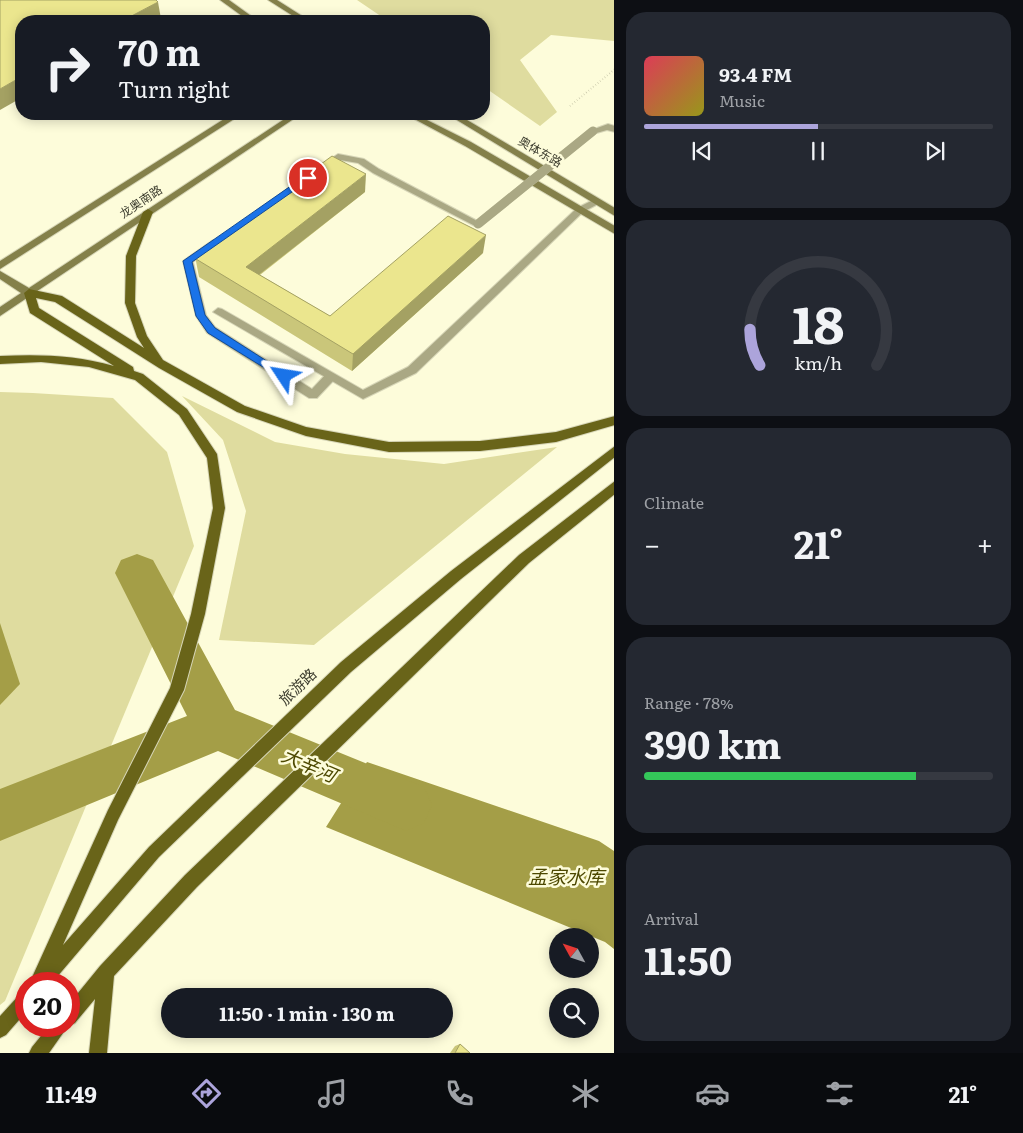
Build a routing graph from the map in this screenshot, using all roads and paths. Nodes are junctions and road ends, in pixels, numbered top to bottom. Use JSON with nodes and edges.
{"nodes":[{"id":1,"x":224,"y":0,"type":"edge"},
{"id":2,"x":272,"y":0,"type":"edge"},
{"id":3,"x":245,"y":15,"type":"edge"},
{"id":4,"x":296,"y":15,"type":"edge"},
{"id":5,"x":614,"y":69,"type":"edge"},
{"id":6,"x":570,"y":106,"type":"dead end"},
{"id":7,"x":229,"y":120,"type":"edge"},
{"id":8,"x":287,"y":120,"type":"edge"},
{"id":9,"x":421,"y":120,"type":"edge"},
{"id":10,"x":461,"y":120,"type":"edge"},
{"id":11,"x":614,"y":130,"type":"edge"},
{"id":12,"x":314,"y":174,"type":"edge"},
{"id":13,"x":595,"y":202,"type":"junction"},
{"id":14,"x":580,"y":210,"type":"junction"},
{"id":15,"x":148,"y":212,"type":"junction"},
{"id":16,"x":614,"y":214,"type":"edge"},
{"id":17,"x":614,"y":231,"type":"edge"},
{"id":18,"x":219,"y":239,"type":"edge"},
{"id":19,"x":0,"y":266,"type":"edge"},
{"id":20,"x":0,"y":274,"type":"edge"},
{"id":21,"x":29,"y":292,"type":"junction"},
{"id":22,"x":0,"y":312,"type":"edge"},
{"id":23,"x":218,"y":312,"type":"dead end"},
{"id":24,"x":0,"y":360,"type":"edge"},
{"id":25,"x":163,"y":365,"type":"junction"},
{"id":26,"x":139,"y":377,"type":"junction"},
{"id":27,"x":330,"y":377,"type":"junction"},
{"id":28,"x":614,"y":420,"type":"edge"},
{"id":29,"x":614,"y":450,"type":"edge"},
{"id":30,"x":614,"y":486,"type":"edge"},
{"id":31,"x":44,"y":972,"type":"edge"},
{"id":32,"x":49,"y":972,"type":"edge"},
{"id":33,"x":106,"y":972,"type":"junction"},
{"id":34,"x":80,"y":1003,"type":"edge"},
{"id":35,"x":15,"y":1012,"type":"edge"},
{"id":36,"x":0,"y":1029,"type":"edge"},
{"id":37,"x":51,"y":1037,"type":"edge"},
{"id":38,"x":38,"y":1053,"type":"edge"},
{"id":39,"x":98,"y":1053,"type":"edge"}],
"edges":[{"from":1,"to":3,"type":"main road"},
{"from":2,"to":4,"type":"main road"},
{"from":5,"to":6,"type":"path"},
{"from":7,"to":19,"type":"main road","name":"龙奥南路"},
{"from":8,"to":15,"type":"main road","name":"龙奥南路"},
{"from":9,"to":14,"type":"main road"},
{"from":10,"to":13,"type":"main road","name":"奥体东路"},
{"from":11,"to":12,"type":"street","bridge":true},
{"from":13,"to":14,"type":"street"},
{"from":13,"to":16,"type":"main road","name":"奥体东路"},
{"from":14,"to":17,"type":"main road"},
{"from":14,"to":27,"type":"street"},
{"from":15,"to":21,"type":"main road","name":"龙奥南路"},
{"from":15,"to":25,"type":"main road"},
{"from":18,"to":27,"type":"street"},
{"from":20,"to":21,"type":"main road"},
{"from":21,"to":22,"type":"main road","name":"龙奥南路"},
{"from":21,"to":25,"type":"main road"},
{"from":21,"to":26,"type":"main road"},
{"from":23,"to":27,"type":"street"},
{"from":24,"to":26,"type":"main road"},
{"from":25,"to":28,"type":"main road"},
{"from":26,"to":31,"type":"main road"},
{"from":29,"to":32,"type":"main road","name":"旅游路"},
{"from":30,"to":33,"type":"main road"},
{"from":33,"to":34,"type":"main road"},
{"from":33,"to":39,"type":"main road"},
{"from":35,"to":36,"type":"main road"},
{"from":37,"to":38,"type":"main road"}]}
